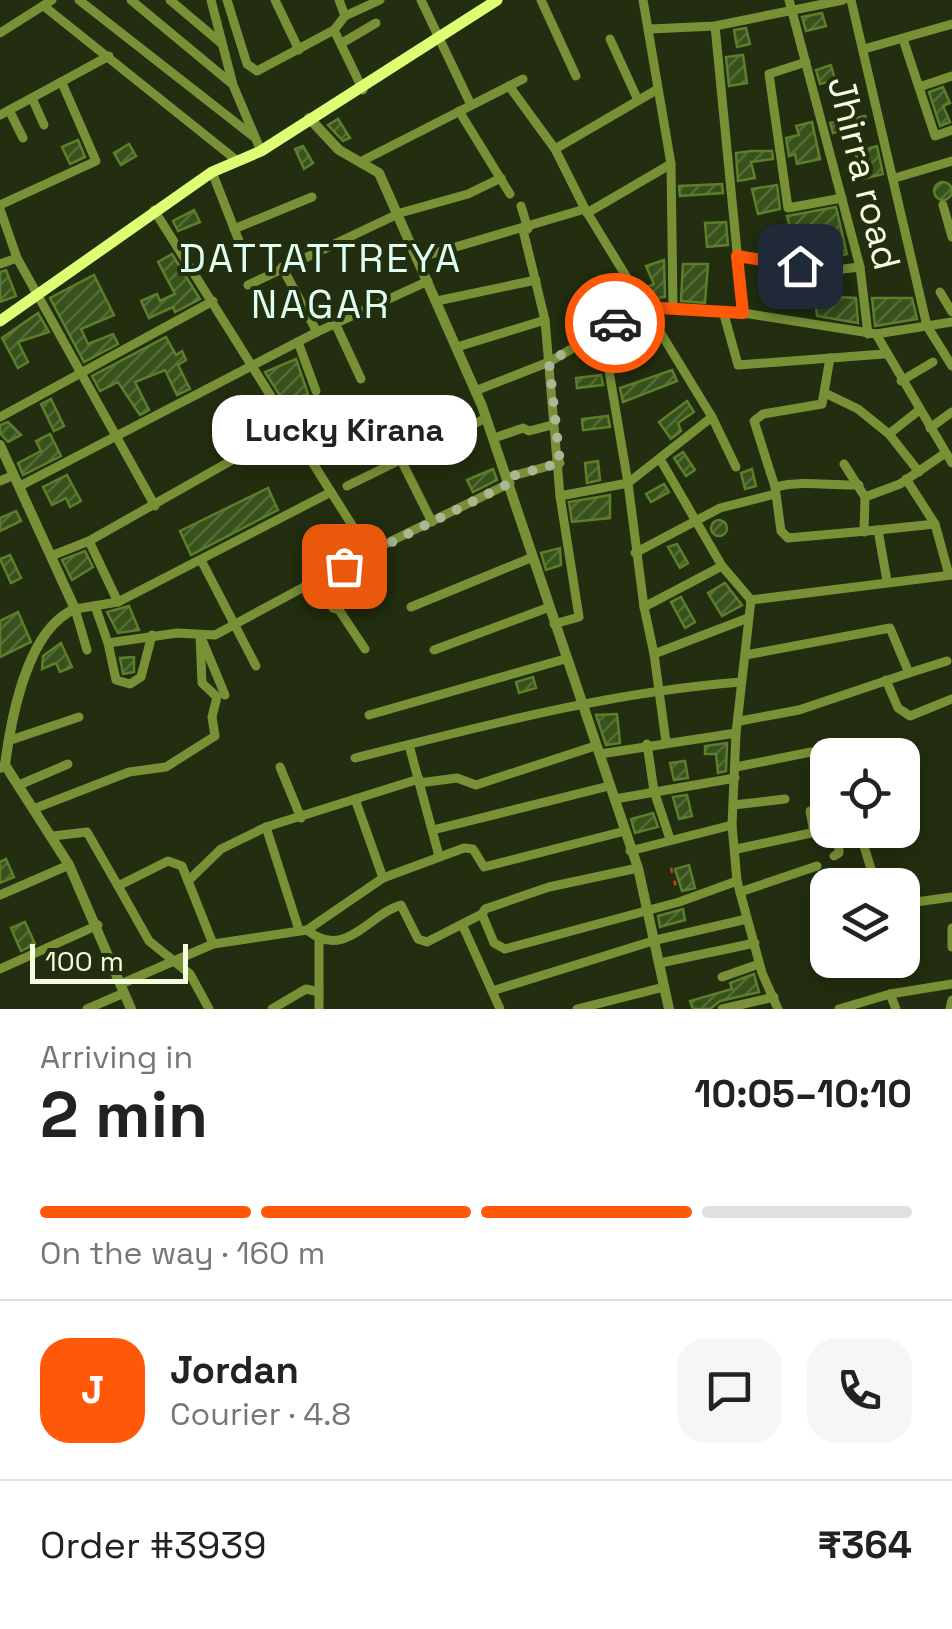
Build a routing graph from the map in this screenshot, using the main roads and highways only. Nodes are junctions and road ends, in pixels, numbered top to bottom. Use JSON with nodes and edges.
{"nodes":[{"id":1,"x":497,"y":0,"type":"edge"},
{"id":2,"x":0,"y":321,"type":"edge"}],
"edges":[{"from":1,"to":2,"type":"main road"}]}
